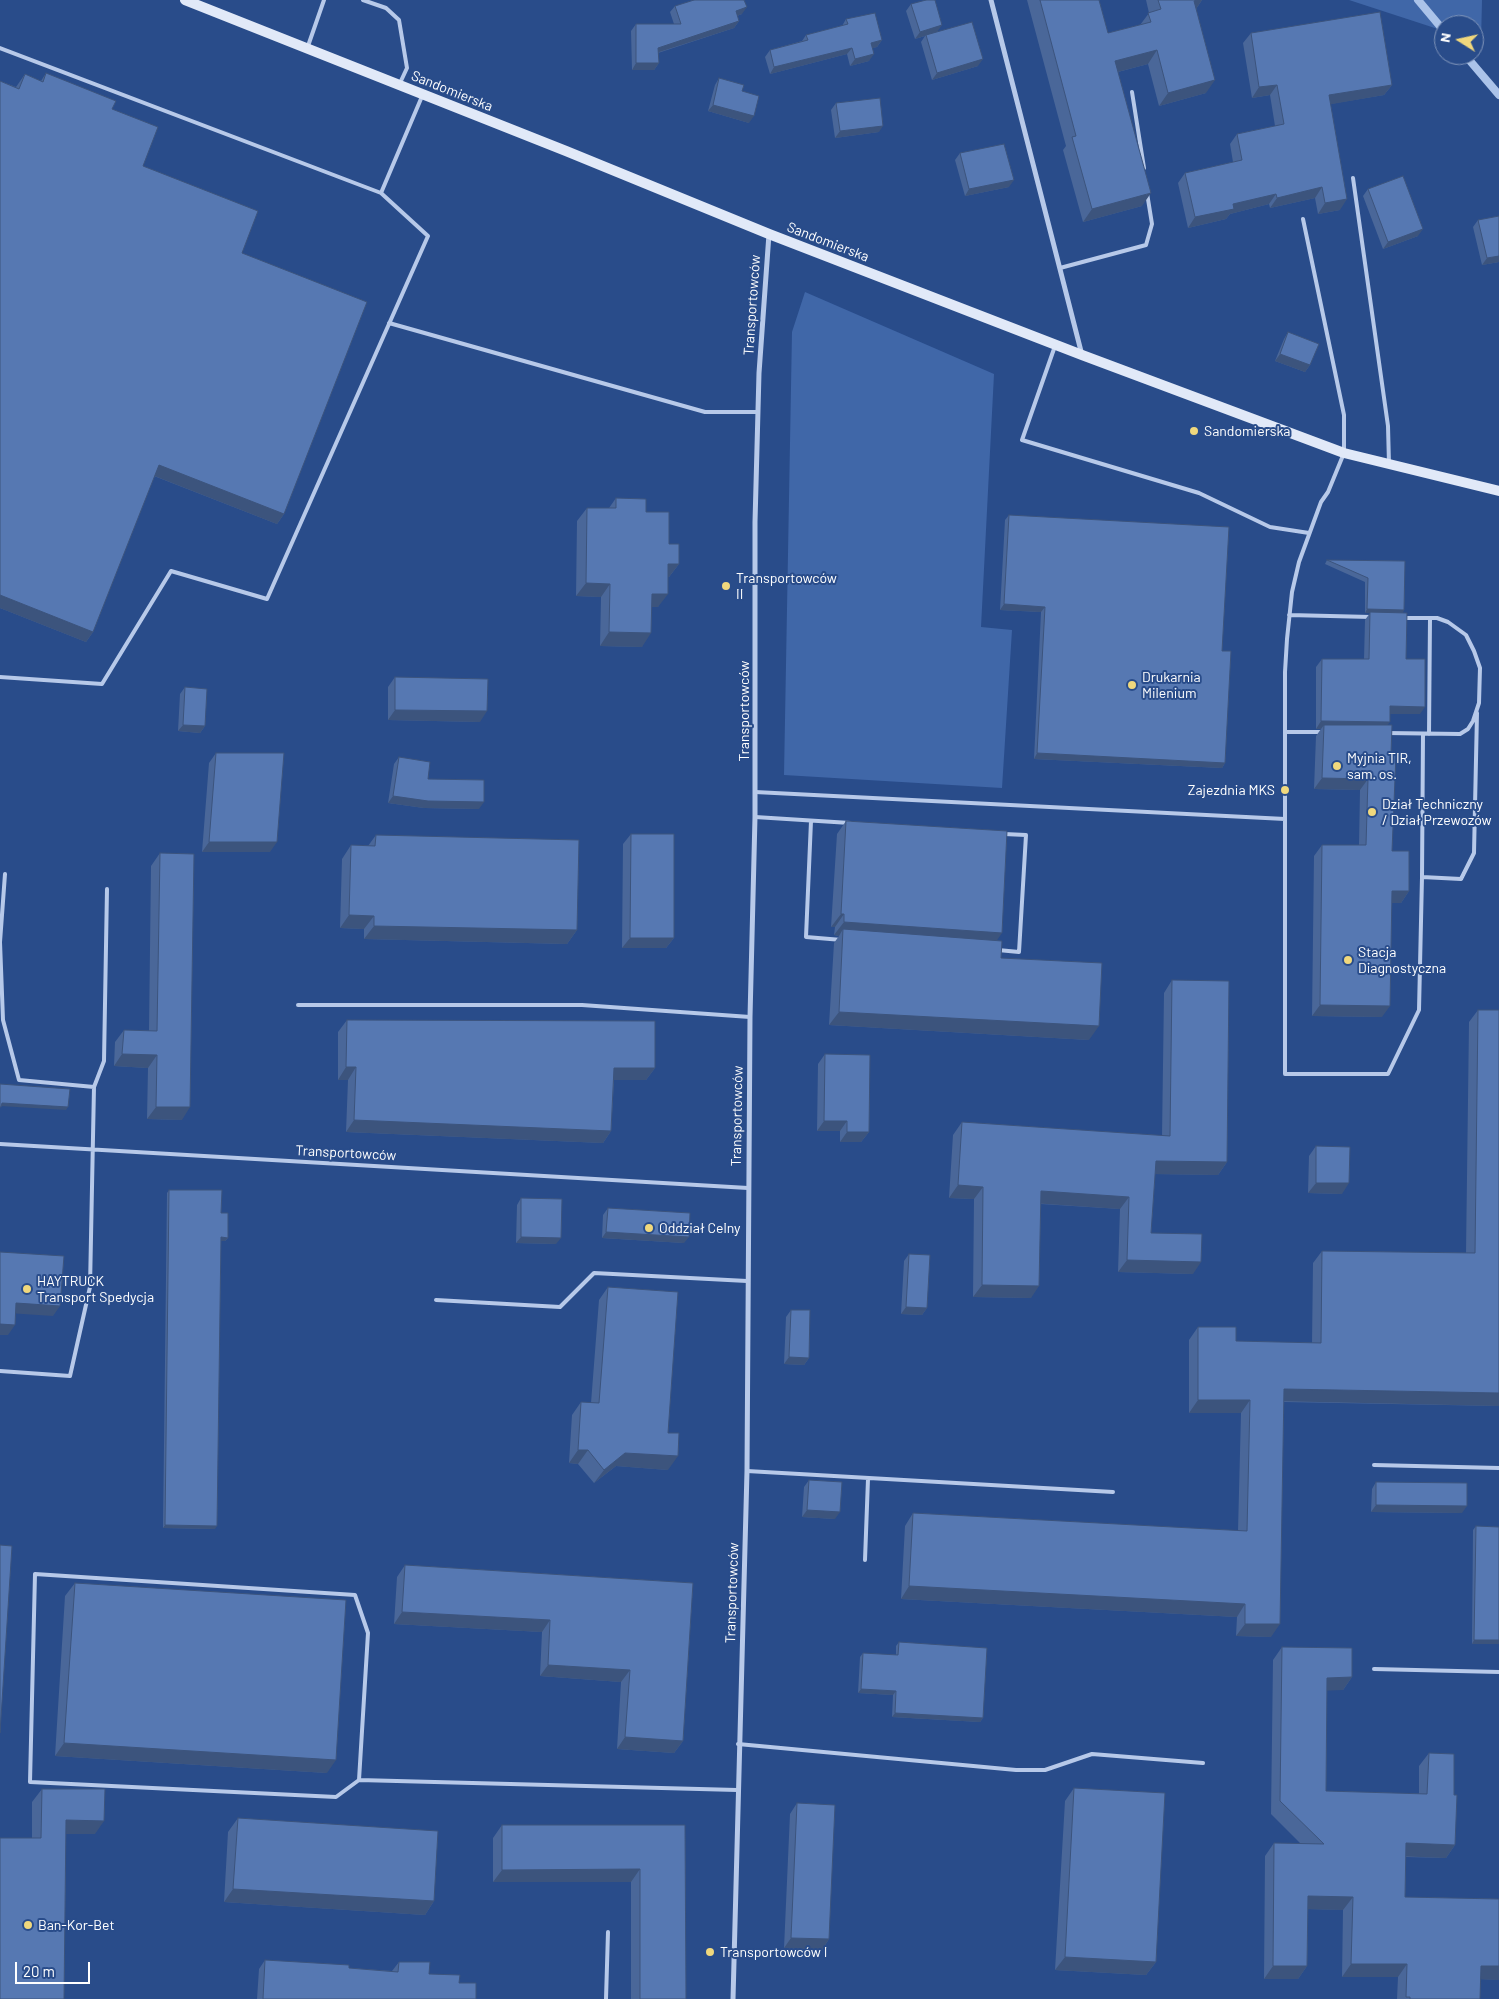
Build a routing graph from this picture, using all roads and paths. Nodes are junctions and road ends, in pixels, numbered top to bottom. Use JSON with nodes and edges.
{"nodes":[{"id":1,"x":185,"y":0,"type":"edge"},
{"id":2,"x":324,"y":0,"type":"edge"},
{"id":3,"x":363,"y":0,"type":"edge"},
{"id":4,"x":991,"y":0,"type":"edge"},
{"id":5,"x":0,"y":48,"type":"edge"},
{"id":6,"x":307,"y":48,"type":"junction"},
{"id":7,"x":400,"y":85,"type":"junction"},
{"id":8,"x":1132,"y":92,"type":"dead end"},
{"id":9,"x":423,"y":94,"type":"junction"},
{"id":10,"x":1145,"y":177,"type":"edge"},
{"id":11,"x":1353,"y":178,"type":"dead end"},
{"id":12,"x":1146,"y":186,"type":"edge"},
{"id":13,"x":381,"y":193,"type":"junction"},
{"id":14,"x":1303,"y":219,"type":"dead end"},
{"id":15,"x":769,"y":234,"type":"junction"},
{"id":16,"x":1060,"y":268,"type":"junction"},
{"id":17,"x":389,"y":323,"type":"junction"},
{"id":18,"x":1055,"y":345,"type":"junction"},
{"id":19,"x":1082,"y":355,"type":"junction"},
{"id":20,"x":758,"y":412,"type":"junction"},
{"id":21,"x":1344,"y":453,"type":"junction"},
{"id":22,"x":1389,"y":464,"type":"junction"},
{"id":23,"x":1499,"y":491,"type":"edge"},
{"id":24,"x":1309,"y":533,"type":"junction"},
{"id":25,"x":1289,"y":615,"type":"junction"},
{"id":26,"x":1375,"y":617,"type":"edge"},
{"id":27,"x":1393,"y":617,"type":"edge"},
{"id":28,"x":1430,"y":618,"type":"junction"},
{"id":29,"x":0,"y":677,"type":"edge"},
{"id":30,"x":1477,"y":713,"type":"junction"},
{"id":31,"x":1285,"y":732,"type":"junction"},
{"id":32,"x":1324,"y":732,"type":"edge"},
{"id":33,"x":1383,"y":733,"type":"edge"},
{"id":34,"x":1423,"y":734,"type":"junction"},
{"id":35,"x":1429,"y":734,"type":"junction"},
{"id":36,"x":755,"y":792,"type":"junction"},
{"id":37,"x":755,"y":816,"type":"junction"},
{"id":38,"x":1285,"y":820,"type":"junction"},
{"id":39,"x":811,"y":821,"type":"junction"},
{"id":40,"x":860,"y":824,"type":"edge"},
{"id":41,"x":997,"y":833,"type":"edge"},
{"id":42,"x":5,"y":874,"type":"dead end"},
{"id":43,"x":1422,"y":877,"type":"junction"},
{"id":44,"x":107,"y":889,"type":"dead end"},
{"id":45,"x":844,"y":940,"type":"edge"},
{"id":46,"x":990,"y":950,"type":"edge"},
{"id":47,"x":298,"y":1005,"type":"dead end"},
{"id":48,"x":750,"y":1017,"type":"junction"},
{"id":49,"x":94,"y":1087,"type":"junction"},
{"id":50,"x":0,"y":1144,"type":"edge"},
{"id":51,"x":93,"y":1149,"type":"junction"},
{"id":52,"x":748,"y":1188,"type":"junction"},
{"id":53,"x":747,"y":1281,"type":"junction"},
{"id":54,"x":436,"y":1300,"type":"dead end"},
{"id":55,"x":0,"y":1371,"type":"edge"},
{"id":56,"x":1374,"y":1465,"type":"dead end"},
{"id":57,"x":1499,"y":1468,"type":"edge"},
{"id":58,"x":747,"y":1471,"type":"junction"},
{"id":59,"x":868,"y":1479,"type":"junction"},
{"id":60,"x":1113,"y":1492,"type":"dead end"},
{"id":61,"x":865,"y":1560,"type":"dead end"},
{"id":62,"x":1374,"y":1669,"type":"dead end"},
{"id":63,"x":1499,"y":1672,"type":"edge"},
{"id":64,"x":738,"y":1744,"type":"junction"},
{"id":65,"x":1203,"y":1763,"type":"dead end"},
{"id":66,"x":359,"y":1780,"type":"junction"},
{"id":67,"x":737,"y":1790,"type":"junction"},
{"id":68,"x":608,"y":1932,"type":"dead end"},
{"id":69,"x":606,"y":1999,"type":"edge"},
{"id":70,"x":733,"y":1999,"type":"edge"}],
"edges":[{"from":1,"to":6,"type":"street","name":"Sandomierska"},
{"from":2,"to":6,"type":"lane"},
{"from":3,"to":7,"type":"lane"},
{"from":4,"to":16,"type":"street"},
{"from":5,"to":13,"type":"lane"},
{"from":6,"to":7,"type":"street","name":"Sandomierska"},
{"from":7,"to":9,"type":"street","name":"Sandomierska"},
{"from":8,"to":10,"type":"lane"},
{"from":9,"to":13,"type":"lane"},
{"from":9,"to":15,"type":"street","name":"Sandomierska"},
{"from":11,"to":22,"type":"lane"},
{"from":12,"to":16,"type":"lane"},
{"from":13,"to":17,"type":"lane"},
{"from":14,"to":21,"type":"lane"},
{"from":15,"to":18,"type":"street","name":"Sandomierska"},
{"from":15,"to":20,"type":"street","name":"Transportowców"},
{"from":16,"to":19,"type":"street"},
{"from":17,"to":20,"type":"lane"},
{"from":17,"to":29,"type":"lane"},
{"from":18,"to":19,"type":"street","name":"Sandomierska"},
{"from":18,"to":24,"type":"lane"},
{"from":19,"to":21,"type":"street","name":"Sandomierska"},
{"from":20,"to":36,"type":"street","name":"Transportowców"},
{"from":21,"to":22,"type":"street","name":"Sandomierska"},
{"from":21,"to":24,"type":"lane"},
{"from":22,"to":23,"type":"street","name":"Sandomierska"},
{"from":24,"to":25,"type":"lane"},
{"from":25,"to":26,"type":"lane"},
{"from":25,"to":31,"type":"lane"},
{"from":27,"to":28,"type":"lane"},
{"from":28,"to":30,"type":"lane"},
{"from":28,"to":35,"type":"lane"},
{"from":30,"to":35,"type":"lane"},
{"from":30,"to":43,"type":"lane"},
{"from":31,"to":32,"type":"lane"},
{"from":31,"to":38,"type":"lane"},
{"from":33,"to":34,"type":"lane"},
{"from":34,"to":35,"type":"lane"},
{"from":34,"to":43,"type":"lane"},
{"from":36,"to":37,"type":"street","name":"Transportowców"},
{"from":36,"to":38,"type":"lane"},
{"from":37,"to":39,"type":"lane"},
{"from":37,"to":48,"type":"street","name":"Transportowców"},
{"from":38,"to":43,"type":"lane"},
{"from":39,"to":40,"type":"lane"},
{"from":39,"to":45,"type":"lane"},
{"from":41,"to":46,"type":"lane"},
{"from":42,"to":49,"type":"lane"},
{"from":44,"to":49,"type":"lane"},
{"from":47,"to":48,"type":"lane"},
{"from":48,"to":52,"type":"street","name":"Transportowców"},
{"from":49,"to":51,"type":"lane"},
{"from":50,"to":51,"type":"lane","name":"Transportowców"},
{"from":51,"to":52,"type":"lane","name":"Transportowców"},
{"from":51,"to":55,"type":"lane"},
{"from":52,"to":53,"type":"street","name":"Transportowców"},
{"from":53,"to":54,"type":"lane"},
{"from":53,"to":58,"type":"street","name":"Transportowców"},
{"from":56,"to":57,"type":"lane"},
{"from":58,"to":59,"type":"lane"},
{"from":58,"to":64,"type":"street","name":"Transportowców"},
{"from":59,"to":60,"type":"lane"},
{"from":59,"to":61,"type":"lane"},
{"from":62,"to":63,"type":"lane"},
{"from":64,"to":65,"type":"lane"},
{"from":64,"to":67,"type":"street","name":"Transportowców"},
{"from":66,"to":66,"type":"lane"},
{"from":66,"to":67,"type":"lane"},
{"from":67,"to":70,"type":"street","name":"Transportowców"},
{"from":68,"to":69,"type":"lane"}]}
